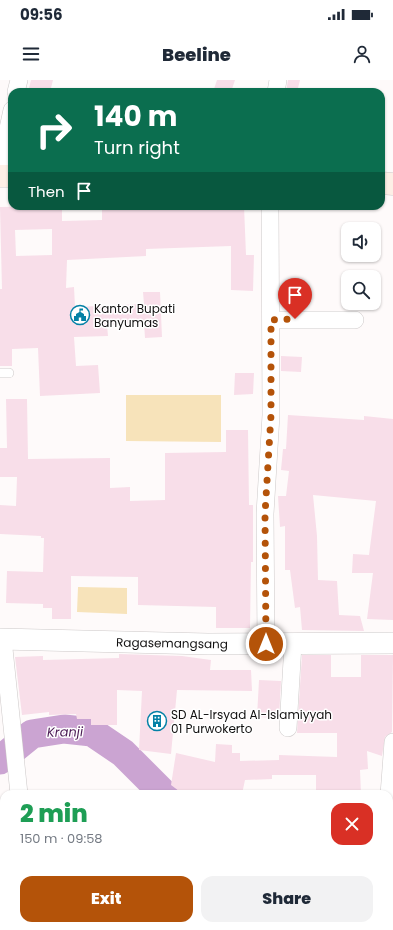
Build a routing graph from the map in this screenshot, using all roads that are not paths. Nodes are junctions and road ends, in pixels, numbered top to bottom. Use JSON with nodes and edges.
{"nodes":[{"id":1,"x":8,"y":128,"type":"edge"},
{"id":2,"x":0,"y":165,"type":"edge"},
{"id":3,"x":270,"y":210,"type":"edge"},
{"id":4,"x":271,"y":320,"type":"junction"},
{"id":5,"x":355,"y":320,"type":"dead end"},
{"id":6,"x":1,"y":639,"type":"edge"},
{"id":7,"x":393,"y":642,"type":"edge"},
{"id":8,"x":266,"y":644,"type":"junction"},
{"id":9,"x":294,"y":644,"type":"junction"},
{"id":10,"x":288,"y":728,"type":"dead end"},
{"id":11,"x":393,"y":742,"type":"edge"},
{"id":12,"x":19,"y":788,"type":"edge"},
{"id":13,"x":389,"y":790,"type":"edge"}],
"edges":[{"from":1,"to":2,"type":"street"},
{"from":3,"to":4,"type":"street"},
{"from":4,"to":5,"type":"street"},
{"from":4,"to":8,"type":"street"},
{"from":6,"to":8,"type":"street","name":"Ragasemangsang"},
{"from":6,"to":12,"type":"street"},
{"from":7,"to":9,"type":"street","name":"Ragasemangsang"},
{"from":8,"to":9,"type":"street","name":"Ragasemangsang"},
{"from":9,"to":10,"type":"street"},
{"from":11,"to":13,"type":"street"}]}
